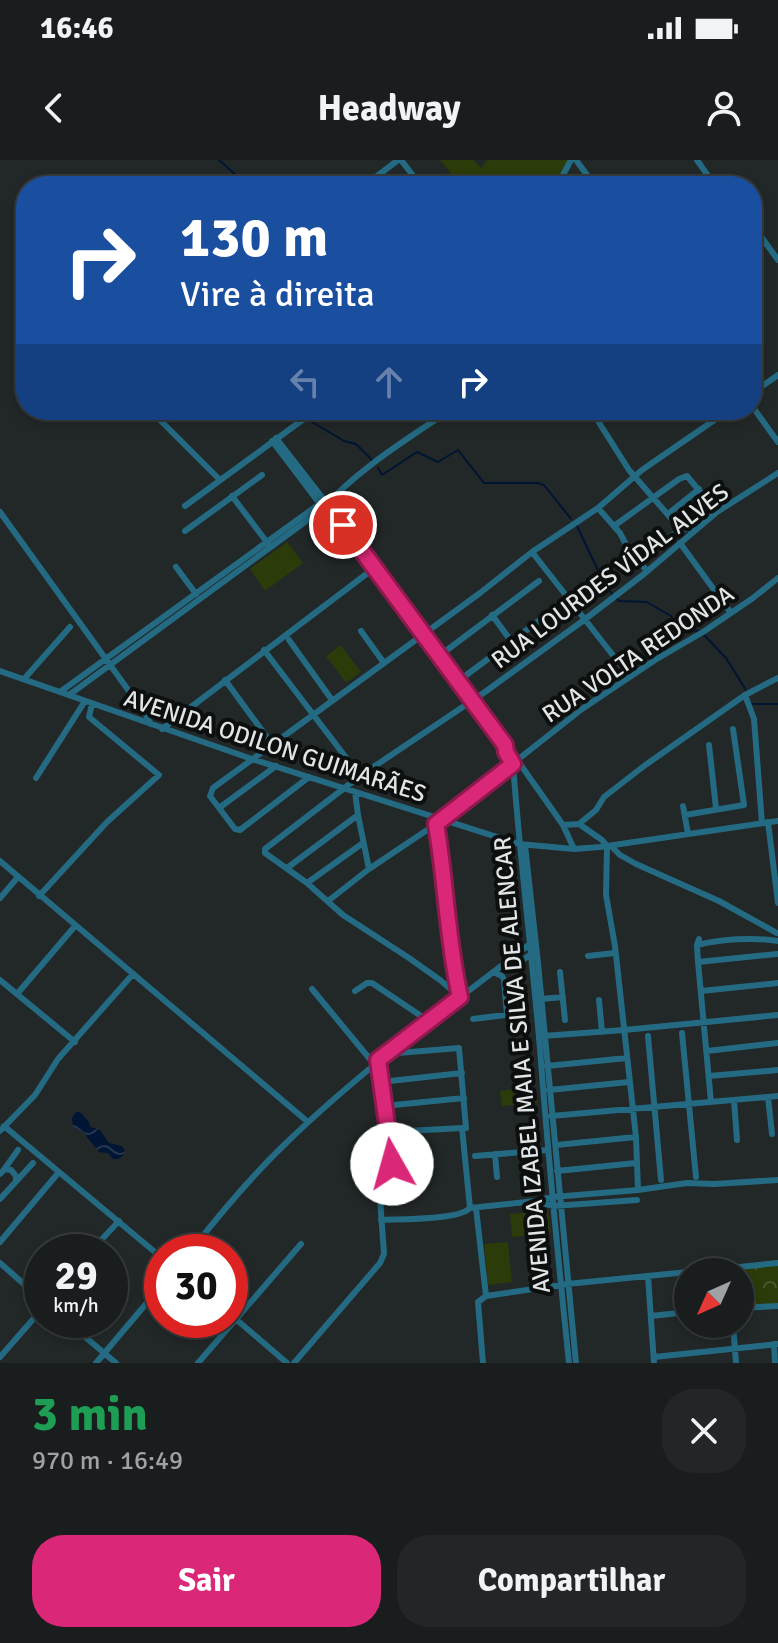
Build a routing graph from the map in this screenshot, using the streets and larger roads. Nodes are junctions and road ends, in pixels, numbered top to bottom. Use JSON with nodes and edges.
{"nodes":[{"id":1,"x":399,"y":160,"type":"edge"},
{"id":2,"x":573,"y":160,"type":"edge"},
{"id":3,"x":377,"y":176,"type":"edge"},
{"id":4,"x":413,"y":176,"type":"edge"},
{"id":5,"x":587,"y":176,"type":"edge"},
{"id":6,"x":762,"y":238,"type":"edge"},
{"id":7,"x":778,"y":260,"type":"edge"},
{"id":8,"x":160,"y":420,"type":"edge"},
{"id":9,"x":302,"y":420,"type":"edge"},
{"id":10,"x":436,"y":420,"type":"edge"},
{"id":11,"x":598,"y":420,"type":"edge"},
{"id":12,"x":711,"y":420,"type":"edge"},
{"id":13,"x":762,"y":420,"type":"edge"},
{"id":14,"x":274,"y":440,"type":"junction"},
{"id":15,"x":778,"y":442,"type":"edge"},
{"id":16,"x":778,"y":473,"type":"edge"},
{"id":17,"x":262,"y":475,"type":"dead end"},
{"id":18,"x":635,"y":477,"type":"junction"},
{"id":19,"x":220,"y":480,"type":"junction"},
{"id":20,"x":699,"y":489,"type":"junction"},
{"id":21,"x":232,"y":496,"type":"junction"},
{"id":22,"x":653,"y":498,"type":"junction"},
{"id":23,"x":326,"y":503,"type":"junction"},
{"id":24,"x":185,"y":506,"type":"dead end"},
{"id":25,"x":598,"y":508,"type":"junction"},
{"id":26,"x":0,"y":512,"type":"edge"},
{"id":27,"x":717,"y":512,"type":"junction"},
{"id":28,"x":668,"y":514,"type":"junction"},
{"id":29,"x":3,"y":524,"type":"edge"},
{"id":30,"x":614,"y":526,"type":"junction"},
{"id":31,"x":683,"y":528,"type":"junction"},
{"id":32,"x":696,"y":529,"type":"junction"},
{"id":33,"x":185,"y":531,"type":"dead end"},
{"id":34,"x":680,"y":543,"type":"junction"},
{"id":35,"x":269,"y":544,"type":"junction"},
{"id":36,"x":532,"y":552,"type":"junction"},
{"id":37,"x":637,"y":558,"type":"junction"},
{"id":38,"x":176,"y":567,"type":"dead end"},
{"id":39,"x":372,"y":569,"type":"junction"},
{"id":40,"x":646,"y":570,"type":"junction"},
{"id":41,"x":778,"y":578,"type":"edge"},
{"id":42,"x":539,"y":581,"type":"dead end"},
{"id":43,"x":196,"y":594,"type":"junction"},
{"id":44,"x":555,"y":609,"type":"dead end"},
{"id":45,"x":731,"y":613,"type":"junction"},
{"id":46,"x":492,"y":615,"type":"junction"},
{"id":47,"x":584,"y":620,"type":"junction"},
{"id":48,"x":70,"y":627,"type":"dead end"},
{"id":49,"x":361,"y":631,"type":"dead end"},
{"id":50,"x":421,"y":636,"type":"junction"},
{"id":51,"x":289,"y":640,"type":"dead end"},
{"id":52,"x":511,"y":641,"type":"junction"},
{"id":53,"x":264,"y":650,"type":"junction"},
{"id":54,"x":439,"y":656,"type":"junction"},
{"id":55,"x":108,"y":663,"type":"junction"},
{"id":56,"x":384,"y":663,"type":"junction"},
{"id":57,"x":0,"y":671,"type":"edge"},
{"id":58,"x":630,"y":677,"type":"junction"},
{"id":59,"x":778,"y":678,"type":"edge"},
{"id":60,"x":24,"y":679,"type":"junction"},
{"id":61,"x":225,"y":680,"type":"junction"},
{"id":62,"x":457,"y":682,"type":"junction"},
{"id":63,"x":60,"y":692,"type":"junction"},
{"id":64,"x":69,"y":695,"type":"junction"},
{"id":65,"x":745,"y":695,"type":"junction"},
{"id":66,"x":332,"y":700,"type":"junction"},
{"id":67,"x":89,"y":702,"type":"junction"},
{"id":68,"x":469,"y":702,"type":"junction"},
{"id":69,"x":312,"y":715,"type":"junction"},
{"id":70,"x":151,"y":725,"type":"junction"},
{"id":71,"x":162,"y":729,"type":"junction"},
{"id":72,"x":733,"y":729,"type":"dead end"},
{"id":73,"x":272,"y":744,"type":"junction"},
{"id":74,"x":709,"y":745,"type":"dead end"},
{"id":75,"x":252,"y":759,"type":"junction"},
{"id":76,"x":516,"y":763,"type":"junction"},
{"id":77,"x":276,"y":766,"type":"junction"},
{"id":78,"x":360,"y":776,"type":"junction"},
{"id":79,"x":309,"y":777,"type":"junction"},
{"id":80,"x":36,"y":778,"type":"dead end"},
{"id":81,"x":344,"y":788,"type":"junction"},
{"id":82,"x":355,"y":792,"type":"junction"},
{"id":83,"x":683,"y":806,"type":"dead end"},
{"id":84,"x":219,"y":808,"type":"junction"},
{"id":85,"x":716,"y":808,"type":"junction"},
{"id":86,"x":358,"y":815,"type":"junction"},
{"id":87,"x":685,"y":815,"type":"junction"},
{"id":88,"x":778,"y":821,"type":"edge"},
{"id":89,"x":439,"y":822,"type":"junction"},
{"id":90,"x":765,"y":823,"type":"junction"},
{"id":91,"x":579,"y":824,"type":"junction"},
{"id":92,"x":563,"y":825,"type":"junction"},
{"id":93,"x":688,"y":834,"type":"junction"},
{"id":94,"x":363,"y":843,"type":"junction"},
{"id":95,"x":522,"y":845,"type":"junction"},
{"id":96,"x":609,"y":846,"type":"junction"},
{"id":97,"x":574,"y":849,"type":"junction"},
{"id":98,"x":0,"y":861,"type":"edge"},
{"id":99,"x":287,"y":868,"type":"junction"},
{"id":100,"x":369,"y":869,"type":"junction"},
{"id":101,"x":18,"y":877,"type":"junction"},
{"id":102,"x":307,"y":883,"type":"junction"},
{"id":103,"x":39,"y":896,"type":"junction"},
{"id":104,"x":0,"y":898,"type":"edge"},
{"id":105,"x":328,"y":901,"type":"junction"},
{"id":106,"x":778,"y":903,"type":"edge"},
{"id":107,"x":75,"y":926,"type":"junction"},
{"id":108,"x":778,"y":932,"type":"edge"},
{"id":109,"x":777,"y":941,"type":"edge"},
{"id":110,"x":533,"y":942,"type":"junction"},
{"id":111,"x":537,"y":950,"type":"junction"},
{"id":112,"x":615,"y":953,"type":"junction"},
{"id":113,"x":530,"y":956,"type":"junction"},
{"id":114,"x":588,"y":956,"type":"dead end"},
{"id":115,"x":778,"y":957,"type":"edge"},
{"id":116,"x":508,"y":961,"type":"junction"},
{"id":117,"x":698,"y":962,"type":"junction"},
{"id":118,"x":493,"y":972,"type":"junction"},
{"id":119,"x":560,"y":972,"type":"dead end"},
{"id":120,"x":133,"y":974,"type":"junction"},
{"id":121,"x":0,"y":980,"type":"edge"},
{"id":122,"x":778,"y":983,"type":"edge"},
{"id":123,"x":312,"y":989,"type":"dead end"},
{"id":124,"x":355,"y":991,"type":"dead end"},
{"id":125,"x":701,"y":991,"type":"junction"},
{"id":126,"x":17,"y":994,"type":"junction"},
{"id":127,"x":460,"y":997,"type":"junction"},
{"id":128,"x":563,"y":997,"type":"junction"},
{"id":129,"x":541,"y":999,"type":"junction"},
{"id":130,"x":599,"y":1000,"type":"dead end"},
{"id":131,"x":521,"y":1013,"type":"dead end"},
{"id":132,"x":507,"y":1015,"type":"junction"},
{"id":133,"x":778,"y":1015,"type":"edge"},
{"id":134,"x":473,"y":1019,"type":"dead end"},
{"id":135,"x":427,"y":1020,"type":"junction"},
{"id":136,"x":565,"y":1020,"type":"dead end"},
{"id":137,"x":704,"y":1021,"type":"junction"},
{"id":138,"x":624,"y":1030,"type":"junction"},
{"id":139,"x":602,"y":1032,"type":"junction"},
{"id":140,"x":682,"y":1033,"type":"dead end"},
{"id":141,"x":541,"y":1035,"type":"junction"},
{"id":142,"x":648,"y":1036,"type":"dead end"},
{"id":143,"x":75,"y":1042,"type":"junction"},
{"id":144,"x":778,"y":1043,"type":"edge"},
{"id":145,"x":707,"y":1051,"type":"junction"},
{"id":146,"x":386,"y":1054,"type":"junction"},
{"id":147,"x":627,"y":1058,"type":"junction"},
{"id":148,"x":376,"y":1062,"type":"junction"},
{"id":149,"x":547,"y":1066,"type":"junction"},
{"id":150,"x":778,"y":1070,"type":"edge"},
{"id":151,"x":462,"y":1073,"type":"junction"},
{"id":152,"x":544,"y":1075,"type":"junction"},
{"id":153,"x":709,"y":1076,"type":"junction"},
{"id":154,"x":381,"y":1082,"type":"junction"},
{"id":155,"x":629,"y":1082,"type":"junction"},
{"id":156,"x":549,"y":1090,"type":"junction"},
{"id":157,"x":778,"y":1096,"type":"edge"},
{"id":158,"x":768,"y":1097,"type":"junction"},
{"id":159,"x":464,"y":1098,"type":"junction"},
{"id":160,"x":734,"y":1100,"type":"junction"},
{"id":161,"x":711,"y":1102,"type":"junction"},
{"id":162,"x":689,"y":1104,"type":"junction"},
{"id":163,"x":384,"y":1106,"type":"junction"},
{"id":164,"x":654,"y":1108,"type":"junction"},
{"id":165,"x":633,"y":1110,"type":"junction"},
{"id":166,"x":549,"y":1117,"type":"junction"},
{"id":167,"x":308,"y":1122,"type":"junction"},
{"id":168,"x":2,"y":1128,"type":"edge"},
{"id":169,"x":462,"y":1128,"type":"junction"},
{"id":170,"x":388,"y":1132,"type":"junction"},
{"id":171,"x":772,"y":1134,"type":"dead end"},
{"id":172,"x":636,"y":1137,"type":"junction"},
{"id":173,"x":737,"y":1140,"type":"dead end"},
{"id":174,"x":556,"y":1145,"type":"junction"},
{"id":175,"x":18,"y":1150,"type":"dead end"},
{"id":176,"x":548,"y":1150,"type":"junction"},
{"id":177,"x":495,"y":1154,"type":"junction"},
{"id":178,"x":475,"y":1156,"type":"dead end"},
{"id":179,"x":33,"y":1163,"type":"dead end"},
{"id":180,"x":636,"y":1163,"type":"junction"},
{"id":181,"x":557,"y":1171,"type":"junction"},
{"id":182,"x":2,"y":1172,"type":"edge"},
{"id":183,"x":59,"y":1172,"type":"junction"},
{"id":184,"x":497,"y":1177,"type":"dead end"},
{"id":185,"x":696,"y":1177,"type":"dead end"},
{"id":186,"x":661,"y":1180,"type":"dead end"},
{"id":187,"x":778,"y":1180,"type":"edge"},
{"id":188,"x":16,"y":1181,"type":"junction"},
{"id":189,"x":638,"y":1190,"type":"junction"},
{"id":190,"x":610,"y":1192,"type":"junction"},
{"id":191,"x":557,"y":1196,"type":"junction"},
{"id":192,"x":0,"y":1199,"type":"edge"},
{"id":193,"x":637,"y":1200,"type":"dead end"},
{"id":194,"x":535,"y":1201,"type":"junction"},
{"id":195,"x":611,"y":1202,"type":"junction"},
{"id":196,"x":557,"y":1206,"type":"junction"},
{"id":197,"x":473,"y":1208,"type":"junction"},
{"id":198,"x":381,"y":1220,"type":"junction"},
{"id":199,"x":119,"y":1221,"type":"junction"},
{"id":200,"x":107,"y":1234,"type":"edge"},
{"id":201,"x":205,"y":1234,"type":"edge"},
{"id":202,"x":0,"y":1242,"type":"edge"},
{"id":203,"x":144,"y":1243,"type":"edge"},
{"id":204,"x":301,"y":1244,"type":"dead end"},
{"id":205,"x":0,"y":1263,"type":"edge"},
{"id":206,"x":778,"y":1263,"type":"edge"},
{"id":207,"x":754,"y":1266,"type":"edge"},
{"id":208,"x":674,"y":1274,"type":"edge"},
{"id":209,"x":648,"y":1276,"type":"junction"},
{"id":210,"x":24,"y":1284,"type":"edge"},
{"id":211,"x":564,"y":1284,"type":"junction"},
{"id":212,"x":486,"y":1296,"type":"junction"},
{"id":213,"x":248,"y":1300,"type":"edge"},
{"id":214,"x":144,"y":1306,"type":"edge"},
{"id":215,"x":778,"y":1306,"type":"edge"},
{"id":216,"x":754,"y":1307,"type":"edge"},
{"id":217,"x":674,"y":1314,"type":"edge"},
{"id":218,"x":651,"y":1316,"type":"junction"},
{"id":219,"x":568,"y":1324,"type":"junction"},
{"id":220,"x":248,"y":1329,"type":"edge"},
{"id":221,"x":24,"y":1330,"type":"edge"},
{"id":222,"x":86,"y":1338,"type":"edge"},
{"id":223,"x":217,"y":1338,"type":"edge"},
{"id":224,"x":734,"y":1338,"type":"edge"},
{"id":225,"x":0,"y":1341,"type":"edge"},
{"id":226,"x":776,"y":1344,"type":"edge"},
{"id":227,"x":8,"y":1348,"type":"junction"},
{"id":228,"x":735,"y":1349,"type":"junction"},
{"id":229,"x":104,"y":1353,"type":"junction"},
{"id":230,"x":0,"y":1357,"type":"edge"},
{"id":231,"x":654,"y":1360,"type":"edge"},
{"id":232,"x":96,"y":1363,"type":"edge"},
{"id":233,"x":116,"y":1363,"type":"edge"},
{"id":234,"x":198,"y":1363,"type":"edge"},
{"id":235,"x":287,"y":1363,"type":"edge"},
{"id":236,"x":294,"y":1363,"type":"edge"},
{"id":237,"x":483,"y":1363,"type":"edge"},
{"id":238,"x":569,"y":1363,"type":"edge"},
{"id":239,"x":576,"y":1363,"type":"edge"},
{"id":240,"x":736,"y":1363,"type":"edge"},
{"id":241,"x":775,"y":1363,"type":"edge"}],
"edges":[{"from":1,"to":3,"type":"street"},
{"from":1,"to":4,"type":"street"},
{"from":2,"to":5,"type":"street"},
{"from":6,"to":7,"type":"street"},
{"from":8,"to":19,"type":"street"},
{"from":9,"to":14,"type":"street"},
{"from":10,"to":23,"type":"street"},
{"from":11,"to":18,"type":"street"},
{"from":12,"to":18,"type":"street"},
{"from":13,"to":15,"type":"street"},
{"from":14,"to":19,"type":"street"},
{"from":14,"to":23,"type":"street"},
{"from":16,"to":27,"type":"street","name":"RUA LOURDES VÍDAL ALVES"},
{"from":17,"to":21,"type":"street"},
{"from":18,"to":22,"type":"street"},
{"from":18,"to":25,"type":"street"},
{"from":19,"to":24,"type":"street"},
{"from":20,"to":22,"type":"street"},
{"from":20,"to":27,"type":"street"},
{"from":20,"to":28,"type":"street"},
{"from":21,"to":33,"type":"street"},
{"from":21,"to":35,"type":"street"},
{"from":22,"to":28,"type":"street"},
{"from":22,"to":30,"type":"street"},
{"from":23,"to":35,"type":"street"},
{"from":23,"to":39,"type":"street"},
{"from":25,"to":30,"type":"street"},
{"from":25,"to":36,"type":"street"},
{"from":26,"to":29,"type":"street"},
{"from":27,"to":32,"type":"street","name":"RUA LOURDES VÍDAL ALVES"},
{"from":28,"to":31,"type":"street"},
{"from":29,"to":55,"type":"street"},
{"from":30,"to":37,"type":"street"},
{"from":31,"to":32,"type":"street"},
{"from":31,"to":37,"type":"street"},
{"from":32,"to":34,"type":"street","name":"RUA LOURDES VÍDAL ALVES"},
{"from":34,"to":40,"type":"street","name":"RUA LOURDES VÍDAL ALVES"},
{"from":34,"to":45,"type":"street"},
{"from":35,"to":43,"type":"street"},
{"from":35,"to":55,"type":"street"},
{"from":36,"to":47,"type":"street"},
{"from":36,"to":50,"type":"street"},
{"from":37,"to":40,"type":"street"},
{"from":38,"to":43,"type":"street"},
{"from":39,"to":50,"type":"street"},
{"from":39,"to":53,"type":"street"},
{"from":40,"to":47,"type":"street","name":"RUA LOURDES VÍDAL ALVES"},
{"from":41,"to":45,"type":"street","name":"RUA VOLTA REDONDA"},
{"from":42,"to":46,"type":"street"},
{"from":43,"to":55,"type":"street"},
{"from":44,"to":52,"type":"street"},
{"from":45,"to":58,"type":"street","name":"RUA VOLTA REDONDA"},
{"from":46,"to":52,"type":"street"},
{"from":46,"to":54,"type":"street"},
{"from":47,"to":58,"type":"street"},
{"from":47,"to":68,"type":"street","name":"RUA LOURDES VÍDAL ALVES"},
{"from":48,"to":60,"type":"street"},
{"from":49,"to":56,"type":"street"},
{"from":50,"to":54,"type":"street"},
{"from":50,"to":56,"type":"street"},
{"from":50,"to":68,"type":"street"},
{"from":51,"to":66,"type":"street"},
{"from":52,"to":62,"type":"street"},
{"from":53,"to":61,"type":"street"},
{"from":53,"to":69,"type":"street"},
{"from":54,"to":62,"type":"street"},
{"from":55,"to":63,"type":"street"},
{"from":55,"to":64,"type":"street"},
{"from":55,"to":70,"type":"street"},
{"from":56,"to":66,"type":"street"},
{"from":57,"to":60,"type":"street","name":"AVENIDA ODILON GUIMARÃES"},
{"from":58,"to":76,"type":"street","name":"RUA VOLTA REDONDA"},
{"from":59,"to":65,"type":"street"},
{"from":60,"to":63,"type":"street","name":"AVENIDA ODILON GUIMARÃES"},
{"from":61,"to":71,"type":"street"},
{"from":61,"to":73,"type":"street"},
{"from":62,"to":68,"type":"street"},
{"from":63,"to":64,"type":"street","name":"AVENIDA ODILON GUIMARÃES"},
{"from":64,"to":67,"type":"street","name":"AVENIDA ODILON GUIMARÃES"},
{"from":65,"to":90,"type":"street"},
{"from":65,"to":91,"type":"street"},
{"from":66,"to":69,"type":"street"},
{"from":67,"to":70,"type":"street","name":"AVENIDA ODILON GUIMARÃES"},
{"from":67,"to":80,"type":"street"},
{"from":67,"to":103,"type":"street"},
{"from":68,"to":76,"type":"street"},
{"from":68,"to":78,"type":"street","name":"RUA LOURDES VÍDAL ALVES"},
{"from":69,"to":73,"type":"street"},
{"from":69,"to":78,"type":"street"},
{"from":70,"to":71,"type":"street","name":"AVENIDA ODILON GUIMARÃES"},
{"from":71,"to":75,"type":"street","name":"AVENIDA ODILON GUIMARÃES"},
{"from":72,"to":85,"type":"street"},
{"from":73,"to":75,"type":"street"},
{"from":74,"to":85,"type":"street"},
{"from":75,"to":77,"type":"street","name":"AVENIDA ODILON GUIMARÃES"},
{"from":75,"to":84,"type":"street"},
{"from":76,"to":89,"type":"street","name":"RUA VOLTA REDONDA"},
{"from":76,"to":92,"type":"street"},
{"from":76,"to":95,"type":"street","name":"AVENIDA IZABEL MAIA E SILVA DE ALENCAR"},
{"from":77,"to":79,"type":"street","name":"AVENIDA ODILON GUIMARÃES"},
{"from":77,"to":84,"type":"street"},
{"from":78,"to":81,"type":"street","name":"RUA LOURDES VÍDAL ALVES"},
{"from":79,"to":81,"type":"street","name":"AVENIDA ODILON GUIMARÃES"},
{"from":79,"to":84,"type":"street"},
{"from":81,"to":82,"type":"street","name":"AVENIDA ODILON GUIMARÃES"},
{"from":81,"to":99,"type":"street","name":"RUA LOURDES VÍDAL ALVES"},
{"from":82,"to":86,"type":"street"},
{"from":82,"to":89,"type":"street","name":"AVENIDA ODILON GUIMARÃES"},
{"from":83,"to":87,"type":"street"},
{"from":85,"to":87,"type":"street"},
{"from":86,"to":94,"type":"street"},
{"from":86,"to":99,"type":"street"},
{"from":87,"to":93,"type":"street"},
{"from":88,"to":90,"type":"street","name":"AVENIDA ODILON GUIMARÃES"},
{"from":89,"to":95,"type":"street","name":"AVENIDA ODILON GUIMARÃES"},
{"from":89,"to":100,"type":"street","name":"RUA VOLTA REDONDA"},
{"from":89,"to":127,"type":"street"},
{"from":90,"to":93,"type":"street","name":"AVENIDA ODILON GUIMARÃES"},
{"from":90,"to":106,"type":"street"},
{"from":91,"to":92,"type":"street"},
{"from":91,"to":96,"type":"street"},
{"from":92,"to":97,"type":"street"},
{"from":93,"to":96,"type":"street","name":"AVENIDA ODILON GUIMARÃES"},
{"from":94,"to":100,"type":"street"},
{"from":94,"to":102,"type":"street"},
{"from":95,"to":97,"type":"street","name":"AVENIDA ODILON GUIMARÃES"},
{"from":95,"to":110,"type":"street","name":"AVENIDA IZABEL MAIA E SILVA DE ALENCAR"},
{"from":96,"to":97,"type":"street","name":"AVENIDA ODILON GUIMARÃES"},
{"from":96,"to":108,"type":"street"},
{"from":96,"to":112,"type":"street"},
{"from":98,"to":101,"type":"street"},
{"from":99,"to":102,"type":"street"},
{"from":100,"to":105,"type":"street","name":"RUA VOLTA REDONDA"},
{"from":101,"to":103,"type":"street"},
{"from":101,"to":104,"type":"street"},
{"from":102,"to":105,"type":"street"},
{"from":103,"to":107,"type":"street"},
{"from":105,"to":127,"type":"street"},
{"from":107,"to":120,"type":"street"},
{"from":107,"to":126,"type":"street"},
{"from":108,"to":109,"type":"street"},
{"from":109,"to":115,"type":"street"},
{"from":109,"to":117,"type":"street"},
{"from":110,"to":111,"type":"street","name":"AVENIDA IZABEL MAIA E SILVA DE ALENCAR"},
{"from":110,"to":113,"type":"street","name":"AVENIDA IZABEL MAIA E SILVA DE ALENCAR"},
{"from":110,"to":116,"type":"street"},
{"from":111,"to":113,"type":"street"},
{"from":111,"to":129,"type":"street","name":"AVENIDA IZABEL MAIA E SILVA DE ALENCAR"},
{"from":112,"to":114,"type":"street"},
{"from":112,"to":138,"type":"street"},
{"from":113,"to":116,"type":"street"},
{"from":113,"to":141,"type":"street","name":"AVENIDA IZABEL MAIA E SILVA DE ALENCAR"},
{"from":115,"to":117,"type":"street"},
{"from":116,"to":118,"type":"street"},
{"from":117,"to":125,"type":"street"},
{"from":118,"to":127,"type":"street"},
{"from":118,"to":132,"type":"street"},
{"from":119,"to":128,"type":"street"},
{"from":120,"to":143,"type":"street"},
{"from":120,"to":167,"type":"street"},
{"from":121,"to":126,"type":"street"},
{"from":122,"to":125,"type":"street"},
{"from":123,"to":148,"type":"street"},
{"from":124,"to":135,"type":"street"},
{"from":125,"to":137,"type":"street"},
{"from":126,"to":143,"type":"street"},
{"from":127,"to":135,"type":"street"},
{"from":128,"to":129,"type":"street"},
{"from":128,"to":136,"type":"street"},
{"from":129,"to":141,"type":"street","name":"AVENIDA IZABEL MAIA E SILVA DE ALENCAR"},
{"from":130,"to":139,"type":"street"},
{"from":131,"to":132,"type":"street"},
{"from":132,"to":134,"type":"street"},
{"from":133,"to":137,"type":"street"},
{"from":135,"to":146,"type":"street"},
{"from":137,"to":138,"type":"street"},
{"from":137,"to":145,"type":"street"},
{"from":138,"to":139,"type":"street"},
{"from":138,"to":147,"type":"street"},
{"from":139,"to":141,"type":"street"},
{"from":140,"to":162,"type":"street"},
{"from":141,"to":149,"type":"street","name":"AVENIDA IZABEL MAIA E SILVA DE ALENCAR"},
{"from":141,"to":152,"type":"street","name":"AVENIDA IZABEL MAIA E SILVA DE ALENCAR"},
{"from":142,"to":164,"type":"street"},
{"from":143,"to":168,"type":"street"},
{"from":144,"to":145,"type":"street"},
{"from":145,"to":153,"type":"street"},
{"from":146,"to":148,"type":"street"},
{"from":146,"to":151,"type":"street"},
{"from":147,"to":149,"type":"street"},
{"from":147,"to":155,"type":"street"},
{"from":148,"to":154,"type":"street"},
{"from":148,"to":167,"type":"street"},
{"from":149,"to":152,"type":"street","name":"AVENIDA IZABEL MAIA E SILVA DE ALENCAR"},
{"from":150,"to":153,"type":"street"},
{"from":151,"to":154,"type":"street"},
{"from":151,"to":159,"type":"street"},
{"from":152,"to":156,"type":"street","name":"AVENIDA IZABEL MAIA E SILVA DE ALENCAR"},
{"from":152,"to":166,"type":"street","name":"AVENIDA IZABEL MAIA E SILVA DE ALENCAR"},
{"from":153,"to":161,"type":"street"},
{"from":154,"to":163,"type":"street"},
{"from":155,"to":156,"type":"street"},
{"from":155,"to":165,"type":"street"},
{"from":156,"to":166,"type":"street","name":"AVENIDA IZABEL MAIA E SILVA DE ALENCAR"},
{"from":157,"to":158,"type":"street"},
{"from":158,"to":160,"type":"street"},
{"from":158,"to":171,"type":"street"},
{"from":159,"to":163,"type":"street"},
{"from":159,"to":169,"type":"street"},
{"from":160,"to":161,"type":"street"},
{"from":160,"to":173,"type":"street"},
{"from":161,"to":162,"type":"street"},
{"from":162,"to":164,"type":"street"},
{"from":162,"to":185,"type":"street"},
{"from":163,"to":170,"type":"street"},
{"from":164,"to":165,"type":"street"},
{"from":164,"to":186,"type":"street"},
{"from":165,"to":166,"type":"street"},
{"from":165,"to":172,"type":"street"},
{"from":166,"to":174,"type":"street","name":"AVENIDA IZABEL MAIA E SILVA DE ALENCAR"},
{"from":166,"to":176,"type":"street","name":"AVENIDA IZABEL MAIA E SILVA DE ALENCAR"},
{"from":167,"to":201,"type":"street"},
{"from":168,"to":183,"type":"street"},
{"from":169,"to":170,"type":"street"},
{"from":169,"to":197,"type":"street"},
{"from":170,"to":198,"type":"street"},
{"from":172,"to":174,"type":"street"},
{"from":172,"to":180,"type":"street"},
{"from":174,"to":181,"type":"street","name":"AVENIDA IZABEL MAIA E SILVA DE ALENCAR"},
{"from":175,"to":182,"type":"street"},
{"from":176,"to":177,"type":"street"},
{"from":176,"to":191,"type":"street","name":"AVENIDA IZABEL MAIA E SILVA DE ALENCAR"},
{"from":177,"to":178,"type":"street"},
{"from":177,"to":184,"type":"street"},
{"from":179,"to":188,"type":"street"},
{"from":180,"to":181,"type":"street"},
{"from":180,"to":189,"type":"street"},
{"from":181,"to":191,"type":"street","name":"AVENIDA IZABEL MAIA E SILVA DE ALENCAR"},
{"from":182,"to":188,"type":"street"},
{"from":183,"to":199,"type":"street"},
{"from":183,"to":202,"type":"street"},
{"from":187,"to":189,"type":"street"},
{"from":188,"to":192,"type":"street"},
{"from":189,"to":190,"type":"street"},
{"from":190,"to":191,"type":"street"},
{"from":190,"to":195,"type":"street"},
{"from":191,"to":194,"type":"street"},
{"from":191,"to":196,"type":"street","name":"AVENIDA IZABEL MAIA E SILVA DE ALENCAR"},
{"from":193,"to":195,"type":"street"},
{"from":194,"to":196,"type":"street"},
{"from":194,"to":197,"type":"street"},
{"from":195,"to":196,"type":"street"},
{"from":196,"to":211,"type":"street","name":"AVENIDA IZABEL MAIA E SILVA DE ALENCAR"},
{"from":197,"to":198,"type":"street"},
{"from":197,"to":212,"type":"street"},
{"from":198,"to":236,"type":"street"},
{"from":199,"to":200,"type":"street"},
{"from":199,"to":203,"type":"street"},
{"from":204,"to":213,"type":"street"},
{"from":205,"to":210,"type":"street"},
{"from":206,"to":207,"type":"street"},
{"from":208,"to":209,"type":"street"},
{"from":209,"to":211,"type":"street"},
{"from":209,"to":218,"type":"street"},
{"from":211,"to":212,"type":"street"},
{"from":211,"to":219,"type":"street","name":"AVENIDA IZABEL MAIA E SILVA DE ALENCAR"},
{"from":212,"to":237,"type":"street"},
{"from":214,"to":229,"type":"street"},
{"from":215,"to":216,"type":"street"},
{"from":217,"to":218,"type":"street"},
{"from":218,"to":231,"type":"street"},
{"from":219,"to":238,"type":"street","name":"AVENIDA IZABEL MAIA E SILVA DE ALENCAR"},
{"from":219,"to":239,"type":"street","name":"AVENIDA IZABEL MAIA E SILVA DE ALENCAR"},
{"from":220,"to":235,"type":"street"},
{"from":221,"to":227,"type":"street"},
{"from":222,"to":229,"type":"street"},
{"from":223,"to":234,"type":"street"},
{"from":224,"to":228,"type":"street"},
{"from":225,"to":227,"type":"street"},
{"from":226,"to":228,"type":"street"},
{"from":226,"to":241,"type":"street"},
{"from":227,"to":230,"type":"street"},
{"from":228,"to":231,"type":"street"},
{"from":228,"to":240,"type":"street"},
{"from":229,"to":232,"type":"street"},
{"from":229,"to":233,"type":"street"}]}
